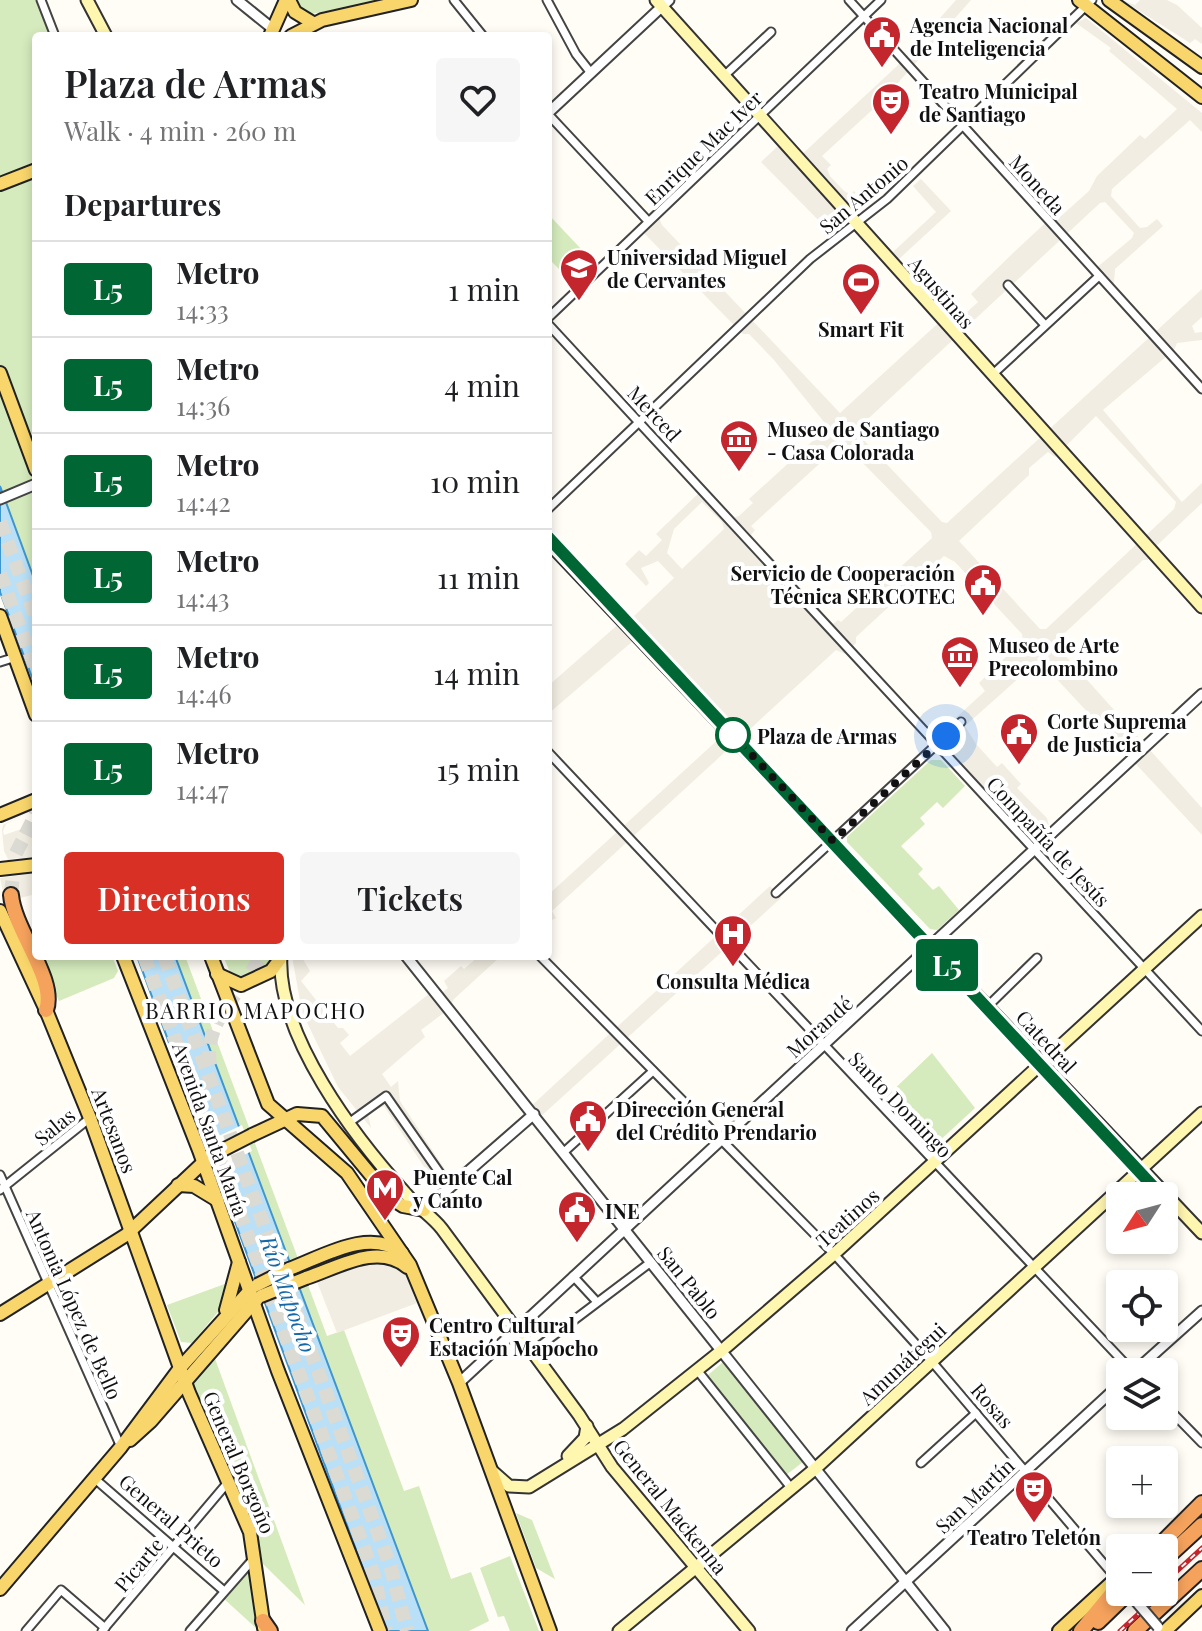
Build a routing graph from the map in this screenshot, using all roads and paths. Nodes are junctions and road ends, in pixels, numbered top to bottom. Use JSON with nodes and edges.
{"nodes":[{"id":1,"x":41,"y":0,"type":"edge"},
{"id":2,"x":87,"y":0,"type":"edge"},
{"id":3,"x":237,"y":0,"type":"edge"},
{"id":4,"x":288,"y":0,"type":"edge"},
{"id":5,"x":411,"y":0,"type":"edge"},
{"id":6,"x":454,"y":0,"type":"edge"},
{"id":7,"x":547,"y":0,"type":"edge"},
{"id":8,"x":849,"y":0,"type":"edge"},
{"id":9,"x":881,"y":0,"type":"edge"},
{"id":10,"x":1109,"y":0,"type":"edge"},
{"id":11,"x":662,"y":2,"type":"edge"},
{"id":12,"x":1086,"y":2,"type":"edge"},
{"id":13,"x":864,"y":17,"type":"junction"},
{"id":14,"x":313,"y":23,"type":"junction"},
{"id":15,"x":53,"y":32,"type":"edge"},
{"id":16,"x":104,"y":32,"type":"edge"},
{"id":17,"x":272,"y":32,"type":"edge"},
{"id":18,"x":275,"y":32,"type":"edge"},
{"id":19,"x":298,"y":32,"type":"edge"},
{"id":20,"x":480,"y":32,"type":"edge"},
{"id":21,"x":771,"y":32,"type":"dead end"},
{"id":22,"x":1202,"y":67,"type":"edge"},
{"id":23,"x":591,"y":73,"type":"junction"},
{"id":24,"x":724,"y":76,"type":"junction"},
{"id":25,"x":1201,"y":94,"type":"edge"},
{"id":26,"x":552,"y":110,"type":"edge"},
{"id":27,"x":759,"y":115,"type":"junction"},
{"id":28,"x":552,"y":118,"type":"edge"},
{"id":29,"x":964,"y":126,"type":"junction"},
{"id":30,"x":32,"y":171,"type":"edge"},
{"id":31,"x":0,"y":184,"type":"edge"},
{"id":32,"x":648,"y":221,"type":"junction"},
{"id":33,"x":856,"y":222,"type":"junction"},
{"id":34,"x":1099,"y":276,"type":"junction"},
{"id":35,"x":1008,"y":285,"type":"dead end"},
{"id":36,"x":552,"y":314,"type":"edge"},
{"id":37,"x":1045,"y":325,"type":"junction"},
{"id":38,"x":552,"y":328,"type":"edge"},
{"id":39,"x":0,"y":373,"type":"edge"},
{"id":40,"x":992,"y":375,"type":"junction"},
{"id":41,"x":1202,"y":389,"type":"edge"},
{"id":42,"x":638,"y":421,"type":"junction"},
{"id":43,"x":32,"y":459,"type":"edge"},
{"id":44,"x":32,"y":486,"type":"edge"},
{"id":45,"x":0,"y":499,"type":"edge"},
{"id":46,"x":552,"y":505,"type":"edge"},
{"id":47,"x":552,"y":546,"type":"edge"},
{"id":48,"x":1202,"y":607,"type":"edge"},
{"id":49,"x":0,"y":616,"type":"edge"},
{"id":50,"x":838,"y":637,"type":"joint"},
{"id":51,"x":16,"y":657,"type":"junction"},
{"id":52,"x":0,"y":662,"type":"edge"},
{"id":53,"x":1202,"y":694,"type":"edge"},
{"id":54,"x":32,"y":703,"type":"edge"},
{"id":55,"x":961,"y":722,"type":"dead end"},
{"id":56,"x":937,"y":744,"type":"junction"},
{"id":57,"x":552,"y":756,"type":"edge"},
{"id":58,"x":32,"y":802,"type":"edge"},
{"id":59,"x":0,"y":815,"type":"edge"},
{"id":60,"x":833,"y":841,"type":"junction"},
{"id":61,"x":1036,"y":850,"type":"junction"},
{"id":62,"x":32,"y":865,"type":"edge"},
{"id":63,"x":0,"y":869,"type":"edge"},
{"id":64,"x":776,"y":893,"type":"dead end"},
{"id":65,"x":11,"y":895,"type":"tunnel mouth"},
{"id":66,"x":0,"y":911,"type":"edge"},
{"id":67,"x":1202,"y":916,"type":"edge"},
{"id":68,"x":5,"y":935,"type":"edge"},
{"id":69,"x":934,"y":946,"type":"junction"},
{"id":70,"x":32,"y":954,"type":"edge"},
{"id":71,"x":1037,"y":958,"type":"dead end"},
{"id":72,"x":35,"y":960,"type":"edge"},
{"id":73,"x":125,"y":960,"type":"edge"},
{"id":74,"x":212,"y":960,"type":"edge"},
{"id":75,"x":279,"y":960,"type":"edge"},
{"id":76,"x":280,"y":960,"type":"edge"},
{"id":77,"x":409,"y":960,"type":"edge"},
{"id":78,"x":544,"y":960,"type":"edge"},
{"id":79,"x":1145,"y":969,"type":"junction"},
{"id":80,"x":217,"y":974,"type":"junction"},
{"id":81,"x":989,"y":1005,"type":"junction"},
{"id":82,"x":46,"y":1010,"type":"junction"},
{"id":83,"x":1202,"y":1031,"type":"edge"},
{"id":84,"x":824,"y":1046,"type":"junction"},
{"id":85,"x":1043,"y":1063,"type":"junction"},
{"id":86,"x":653,"y":1071,"type":"junction"},
{"id":87,"x":1202,"y":1113,"type":"edge"},
{"id":88,"x":534,"y":1114,"type":"junction"},
{"id":89,"x":90,"y":1118,"type":"junction"},
{"id":90,"x":282,"y":1120,"type":"junction"},
{"id":91,"x":350,"y":1122,"type":"junction"},
{"id":92,"x":722,"y":1138,"type":"junction"},
{"id":93,"x":564,"y":1152,"type":"junction"},
{"id":94,"x":206,"y":1159,"type":"junction"},
{"id":95,"x":935,"y":1162,"type":"junction"},
{"id":96,"x":1141,"y":1169,"type":"junction"},
{"id":97,"x":0,"y":1175,"type":"edge"},
{"id":98,"x":446,"y":1182,"type":"dead end"},
{"id":99,"x":178,"y":1185,"type":"junction"},
{"id":100,"x":2,"y":1188,"type":"edge"},
{"id":101,"x":217,"y":1200,"type":"junction"},
{"id":102,"x":424,"y":1210,"type":"junction"},
{"id":103,"x":624,"y":1229,"type":"junction"},
{"id":104,"x":131,"y":1231,"type":"junction"},
{"id":105,"x":1202,"y":1233,"type":"edge"},
{"id":106,"x":834,"y":1254,"type":"junction"},
{"id":107,"x":406,"y":1257,"type":"junction"},
{"id":108,"x":239,"y":1262,"type":"junction"},
{"id":109,"x":651,"y":1262,"type":"junction"},
{"id":110,"x":1034,"y":1266,"type":"junction"},
{"id":111,"x":414,"y":1275,"type":"junction"},
{"id":112,"x":573,"y":1276,"type":"junction"},
{"id":113,"x":48,"y":1284,"type":"junction"},
{"id":114,"x":255,"y":1294,"type":"junction"},
{"id":115,"x":597,"y":1302,"type":"junction"},
{"id":116,"x":1202,"y":1311,"type":"edge"},
{"id":117,"x":0,"y":1314,"type":"edge"},
{"id":118,"x":221,"y":1320,"type":"junction"},
{"id":119,"x":517,"y":1329,"type":"junction"},
{"id":120,"x":533,"y":1351,"type":"junction"},
{"id":121,"x":721,"y":1351,"type":"junction"},
{"id":122,"x":1121,"y":1358,"type":"edge"},
{"id":123,"x":1150,"y":1358,"type":"edge"},
{"id":124,"x":931,"y":1361,"type":"junction"},
{"id":125,"x":697,"y":1370,"type":"junction"},
{"id":126,"x":182,"y":1374,"type":"junction"},
{"id":127,"x":459,"y":1383,"type":"junction"},
{"id":128,"x":1106,"y":1397,"type":"edge"},
{"id":129,"x":976,"y":1413,"type":"junction"},
{"id":130,"x":1178,"y":1418,"type":"edge"},
{"id":131,"x":587,"y":1426,"type":"junction"},
{"id":132,"x":1202,"y":1443,"type":"edge"},
{"id":133,"x":597,"y":1444,"type":"junction"},
{"id":134,"x":121,"y":1447,"type":"junction"},
{"id":135,"x":921,"y":1463,"type":"dead end"},
{"id":136,"x":490,"y":1468,"type":"junction"},
{"id":137,"x":556,"y":1468,"type":"junction"},
{"id":138,"x":816,"y":1468,"type":"junction"},
{"id":139,"x":1026,"y":1471,"type":"junction"},
{"id":140,"x":94,"y":1478,"type":"junction"},
{"id":141,"x":229,"y":1481,"type":"junction"},
{"id":142,"x":792,"y":1489,"type":"junction"},
{"id":143,"x":1202,"y":1500,"type":"edge"},
{"id":144,"x":1202,"y":1525,"type":"edge"},
{"id":145,"x":1164,"y":1534,"type":"edge"},
{"id":146,"x":1170,"y":1534,"type":"edge"},
{"id":147,"x":173,"y":1547,"type":"junction"},
{"id":148,"x":1178,"y":1547,"type":"edge"},
{"id":149,"x":256,"y":1555,"type":"junction"},
{"id":150,"x":1106,"y":1565,"type":"edge"},
{"id":151,"x":699,"y":1568,"type":"junction"},
{"id":152,"x":1202,"y":1569,"type":"edge"},
{"id":153,"x":906,"y":1582,"type":"junction"},
{"id":154,"x":0,"y":1589,"type":"edge"},
{"id":155,"x":224,"y":1591,"type":"junction"},
{"id":156,"x":1106,"y":1591,"type":"edge"},
{"id":157,"x":1202,"y":1596,"type":"edge"},
{"id":158,"x":1106,"y":1597,"type":"edge"},
{"id":159,"x":1113,"y":1606,"type":"edge"},
{"id":160,"x":1140,"y":1606,"type":"edge"},
{"id":161,"x":634,"y":1626,"type":"edge"},
{"id":162,"x":266,"y":1628,"type":"edge"},
{"id":163,"x":103,"y":1629,"type":"edge"},
{"id":164,"x":1161,"y":1630,"type":"edge"},
{"id":165,"x":26,"y":1631,"type":"edge"},
{"id":166,"x":190,"y":1631,"type":"edge"},
{"id":167,"x":380,"y":1631,"type":"edge"},
{"id":168,"x":550,"y":1631,"type":"edge"},
{"id":169,"x":619,"y":1631,"type":"edge"},
{"id":170,"x":749,"y":1631,"type":"edge"},
{"id":171,"x":852,"y":1631,"type":"edge"},
{"id":172,"x":945,"y":1631,"type":"edge"},
{"id":173,"x":1059,"y":1631,"type":"edge"},
{"id":174,"x":1081,"y":1631,"type":"edge"},
{"id":175,"x":1087,"y":1631,"type":"edge"},
{"id":176,"x":1135,"y":1631,"type":"edge"}],
"edges":[{"from":1,"to":15,"type":"street"},
{"from":2,"to":16,"type":"main road"},
{"from":3,"to":17,"type":"street"},
{"from":4,"to":14,"type":"main road"},
{"from":4,"to":18,"type":"main road"},
{"from":5,"to":14,"type":"main road"},
{"from":6,"to":20,"type":"street"},
{"from":7,"to":23,"type":"street"},
{"from":8,"to":13,"type":"street","name":"Moneda"},
{"from":9,"to":13,"type":"street","name":"Enrique Mac Iver"},
{"from":10,"to":22,"type":"main road"},
{"from":11,"to":23,"type":"street"},
{"from":11,"to":24,"type":"main road","name":"Agustinas"},
{"from":12,"to":25,"type":"main road"},
{"from":12,"to":29,"type":"street","name":"San Antonio"},
{"from":13,"to":27,"type":"street","name":"Enrique Mac Iver"},
{"from":13,"to":29,"type":"street","name":"Moneda"},
{"from":14,"to":19,"type":"main road"},
{"from":21,"to":24,"type":"street"},
{"from":23,"to":26,"type":"street"},
{"from":24,"to":27,"type":"main road","name":"Agustinas"},
{"from":27,"to":32,"type":"street","name":"Enrique Mac Iver"},
{"from":27,"to":33,"type":"main road","name":"Agustinas"},
{"from":28,"to":32,"type":"street"},
{"from":29,"to":33,"type":"street","name":"San Antonio"},
{"from":29,"to":34,"type":"street","name":"Moneda"},
{"from":30,"to":31,"type":"main road"},
{"from":32,"to":36,"type":"street","name":"Enrique Mac Iver"},
{"from":33,"to":40,"type":"main road","name":"Agustinas"},
{"from":33,"to":42,"type":"street","name":"San Antonio"},
{"from":34,"to":37,"type":"street"},
{"from":34,"to":41,"type":"street","name":"Moneda"},
{"from":35,"to":37,"type":"street"},
{"from":37,"to":40,"type":"street"},
{"from":38,"to":42,"type":"street","name":"Merced"},
{"from":39,"to":43,"type":"main road"},
{"from":40,"to":48,"type":"main road","name":"Agustinas"},
{"from":42,"to":46,"type":"street","name":"San Antonio"},
{"from":42,"to":50,"type":"street","name":"Merced"},
{"from":44,"to":45,"type":"street"},
{"from":47,"to":60,"type":"main road","name":"Catedral"},
{"from":49,"to":51,"type":"main road"},
{"from":50,"to":56,"type":"street","name":"Compañía de Jesús"},
{"from":51,"to":52,"type":"street"},
{"from":51,"to":54,"type":"main road"},
{"from":53,"to":61,"type":"street","name":"Morandé"},
{"from":55,"to":56,"type":"street"},
{"from":56,"to":60,"type":"street"},
{"from":56,"to":61,"type":"street","name":"Compañía de Jesús"},
{"from":57,"to":84,"type":"street","name":"Santo Domingo"},
{"from":58,"to":59,"type":"main road"},
{"from":60,"to":64,"type":"street"},
{"from":60,"to":69,"type":"main road","name":"Catedral"},
{"from":61,"to":69,"type":"street","name":"Morandé"},
{"from":61,"to":79,"type":"street","name":"Compañía de Jesús"},
{"from":62,"to":63,"type":"main road"},
{"from":65,"to":70,"type":"highway"},
{"from":66,"to":68,"type":"main road","name":"Artesanos"},
{"from":67,"to":79,"type":"main road","name":"Teatinos"},
{"from":68,"to":82,"type":"main road","name":"Artesanos"},
{"from":69,"to":81,"type":"main road","name":"Catedral"},
{"from":69,"to":84,"type":"street","name":"Morandé"},
{"from":71,"to":81,"type":"street"},
{"from":72,"to":82,"type":"highway"},
{"from":73,"to":94,"type":"main road","name":"Avenida Santa María"},
{"from":74,"to":80,"type":"main road"},
{"from":75,"to":80,"type":"main road"},
{"from":76,"to":91,"type":"main road","name":"General Mackenna"},
{"from":77,"to":88,"type":"street","name":"San Pablo"},
{"from":78,"to":86,"type":"street"},
{"from":79,"to":83,"type":"street","name":"Compañía de Jesús"},
{"from":79,"to":85,"type":"main road","name":"Teatinos"},
{"from":80,"to":90,"type":"main road"},
{"from":81,"to":85,"type":"main road","name":"Catedral"},
{"from":82,"to":89,"type":"main road","name":"Artesanos"},
{"from":84,"to":92,"type":"street","name":"Morandé"},
{"from":84,"to":95,"type":"street","name":"Santo Domingo"},
{"from":85,"to":95,"type":"main road","name":"Teatinos"},
{"from":85,"to":96,"type":"main road","name":"Catedral"},
{"from":86,"to":92,"type":"street"},
{"from":86,"to":93,"type":"street"},
{"from":87,"to":96,"type":"main road","name":"Amunátegui"},
{"from":88,"to":93,"type":"street","name":"San Pablo"},
{"from":88,"to":102,"type":"street"},
{"from":89,"to":100,"type":"street","name":"Salas"},
{"from":89,"to":104,"type":"main road","name":"Artesanos"},
{"from":90,"to":94,"type":"main road","bridge":true},
{"from":90,"to":102,"type":"main road"},
{"from":90,"to":107,"type":"main road"},
{"from":91,"to":98,"type":"street"},
{"from":91,"to":102,"type":"main road","name":"General Mackenna"},
{"from":92,"to":103,"type":"street","name":"Morandé"},
{"from":92,"to":106,"type":"street","name":"Rosas"},
{"from":93,"to":103,"type":"street","name":"San Pablo"},
{"from":94,"to":99,"type":"main road"},
{"from":94,"to":101,"type":"main road","name":"Avenida Santa María"},
{"from":95,"to":106,"type":"main road","name":"Teatinos"},
{"from":95,"to":110,"type":"street","name":"Santo Domingo"},
{"from":96,"to":105,"type":"main road","name":"Catedral"},
{"from":96,"to":110,"type":"main road","name":"Amunátegui"},
{"from":97,"to":100,"type":"street","name":"Antonia López de Bello"},
{"from":99,"to":101,"type":"main road"},
{"from":99,"to":104,"type":"main road"},
{"from":100,"to":113,"type":"street","name":"Antonia López de Bello"},
{"from":101,"to":108,"type":"main road","name":"Avenida Santa María"},
{"from":102,"to":119,"type":"main road","name":"General Mackenna"},
{"from":103,"to":109,"type":"street","name":"San Pablo"},
{"from":103,"to":112,"type":"street","name":"Morandé"},
{"from":104,"to":113,"type":"main road"},
{"from":104,"to":126,"type":"main road","name":"Artesanos"},
{"from":106,"to":121,"type":"main road","name":"Teatinos"},
{"from":106,"to":124,"type":"street","name":"Rosas"},
{"from":107,"to":111,"type":"main road"},
{"from":107,"to":114,"type":"main road","bridge":true},
{"from":108,"to":114,"type":"main road","name":"Avenida Santa María"},
{"from":108,"to":118,"type":"main road"},
{"from":109,"to":115,"type":"street"},
{"from":109,"to":121,"type":"street","name":"San Pablo"},
{"from":110,"to":122,"type":"street","name":"Santo Domingo"},
{"from":110,"to":124,"type":"main road","name":"Amunátegui"},
{"from":111,"to":114,"type":"main road","bridge":true},
{"from":111,"to":127,"type":"main road"},
{"from":112,"to":115,"type":"street"},
{"from":112,"to":119,"type":"street","name":"Morandé"},
{"from":113,"to":117,"type":"main road"},
{"from":113,"to":134,"type":"street","name":"Antonia López de Bello"},
{"from":114,"to":118,"type":"main road"},
{"from":114,"to":126,"type":"main road"},
{"from":114,"to":167,"type":"main road","name":"Avenida Santa María"},
{"from":115,"to":120,"type":"street"},
{"from":116,"to":123,"type":"street"},
{"from":118,"to":126,"type":"main road"},
{"from":119,"to":120,"type":"main road","name":"General Mackenna"},
{"from":119,"to":127,"type":"street","name":"Morandé"},
{"from":120,"to":131,"type":"main road","name":"General Mackenna"},
{"from":121,"to":125,"type":"main road","name":"Teatinos"},
{"from":121,"to":138,"type":"street","name":"San Pablo"},
{"from":124,"to":129,"type":"street","name":"Rosas"},
{"from":124,"to":138,"type":"main road","name":"Amunátegui"},
{"from":125,"to":133,"type":"main road","name":"Teatinos"},
{"from":125,"to":142,"type":"street"},
{"from":126,"to":134,"type":"main road"},
{"from":126,"to":141,"type":"main road","name":"General Borgoño"},
{"from":127,"to":136,"type":"main road"},
{"from":128,"to":139,"type":"street","name":"San Martín"},
{"from":129,"to":135,"type":"street"},
{"from":129,"to":139,"type":"street","name":"Rosas"},
{"from":130,"to":132,"type":"street"},
{"from":131,"to":133,"type":"main road","name":"General Mackenna"},
{"from":131,"to":137,"type":"main road"},
{"from":133,"to":137,"type":"main road","name":"Teatinos"},
{"from":133,"to":151,"type":"main road","name":"General Mackenna"},
{"from":134,"to":140,"type":"main road"},
{"from":136,"to":137,"type":"main road","name":"Teatinos"},
{"from":136,"to":168,"type":"main road"},
{"from":138,"to":142,"type":"main road","name":"Amunátegui"},
{"from":138,"to":153,"type":"street","name":"San Pablo"},
{"from":139,"to":150,"type":"street","name":"Rosas"},
{"from":139,"to":153,"type":"street","name":"San Martín"},
{"from":140,"to":147,"type":"street","name":"General Prieto"},
{"from":140,"to":154,"type":"main road"},
{"from":141,"to":147,"type":"street","name":"Picarte"},
{"from":141,"to":149,"type":"main road","name":"General Borgoño"},
{"from":142,"to":151,"type":"main road","name":"Amunátegui"},
{"from":143,"to":145,"type":"main road"},
{"from":143,"to":146,"type":"highway"},
{"from":144,"to":148,"type":"highway"},
{"from":147,"to":155,"type":"street","name":"General Prieto"},
{"from":147,"to":163,"type":"street","name":"Picarte"},
{"from":149,"to":155,"type":"street"},
{"from":149,"to":162,"type":"main road","name":"General Borgoño"},
{"from":151,"to":161,"type":"main road","name":"Amunátegui"},
{"from":151,"to":170,"type":"main road","name":"General Mackenna"},
{"from":152,"to":176,"type":"highway"},
{"from":153,"to":171,"type":"street","name":"San Martín"},
{"from":153,"to":172,"type":"street","name":"San Pablo"},
{"from":155,"to":166,"type":"street"},
{"from":156,"to":173,"type":"main road"},
{"from":157,"to":164,"type":"main road"},
{"from":158,"to":174,"type":"highway"},
{"from":159,"to":175,"type":"highway"},
{"from":160,"to":164,"type":"street","bridge":true},
{"from":161,"to":169,"type":"main road","name":"Amunátegui"},
{"from":163,"to":165,"type":"street"}]}
